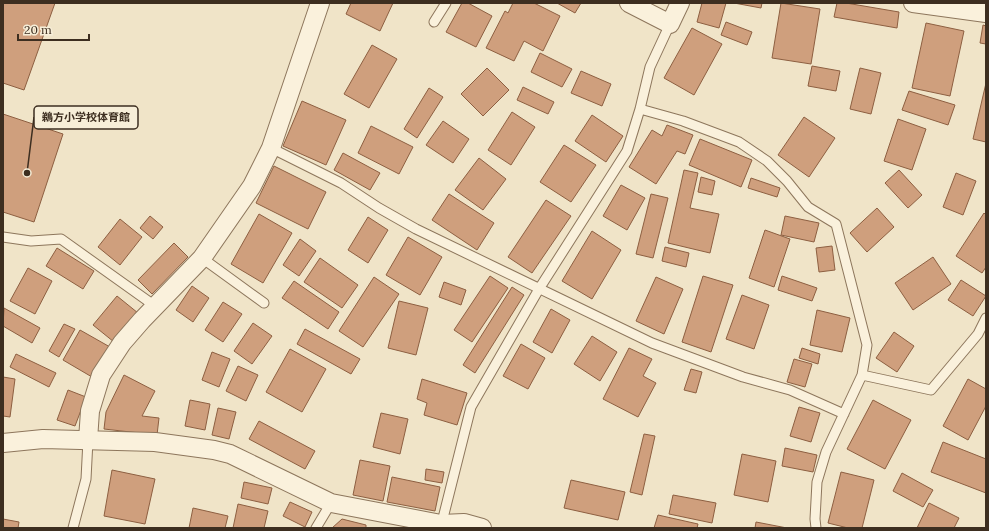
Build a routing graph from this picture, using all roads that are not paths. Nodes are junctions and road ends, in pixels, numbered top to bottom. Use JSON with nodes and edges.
{"nodes":[{"id":1,"x":320,"y":3,"type":"edge"},
{"id":2,"x":446,"y":3,"type":"edge"},
{"id":3,"x":629,"y":3,"type":"edge"},
{"id":4,"x":680,"y":3,"type":"edge"},
{"id":5,"x":913,"y":3,"type":"edge"},
{"id":6,"x":986,"y":14,"type":"edge"},
{"id":7,"x":434,"y":22,"type":"dead end"},
{"id":8,"x":670,"y":24,"type":"junction"},
{"id":9,"x":640,"y":109,"type":"junction"},
{"id":10,"x":271,"y":148,"type":"junction"},
{"id":11,"x":3,"y":237,"type":"edge"},
{"id":12,"x":202,"y":258,"type":"junction"},
{"id":13,"x":539,"y":289,"type":"junction"},
{"id":14,"x":264,"y":302,"type":"dead end"},
{"id":15,"x":155,"y":306,"type":"junction"},
{"id":16,"x":986,"y":318,"type":"edge"},
{"id":17,"x":862,"y":375,"type":"junction"},
{"id":18,"x":844,"y":414,"type":"junction"},
{"id":19,"x":88,"y":440,"type":"junction"},
{"id":20,"x":3,"y":443,"type":"edge"},
{"id":21,"x":331,"y":503,"type":"junction"},
{"id":22,"x":441,"y":526,"type":"edge"},
{"id":23,"x":73,"y":528,"type":"edge"},
{"id":24,"x":316,"y":528,"type":"edge"},
{"id":25,"x":482,"y":528,"type":"edge"},
{"id":26,"x":816,"y":528,"type":"edge"}],
"edges":[{"from":1,"to":10,"type":"street"},
{"from":2,"to":7,"type":"lane"},
{"from":3,"to":8,"type":"street"},
{"from":4,"to":8,"type":"street"},
{"from":5,"to":6,"type":"street"},
{"from":8,"to":9,"type":"lane"},
{"from":9,"to":13,"type":"lane"},
{"from":9,"to":17,"type":"lane"},
{"from":10,"to":12,"type":"street"},
{"from":10,"to":13,"type":"lane"},
{"from":11,"to":15,"type":"lane"},
{"from":12,"to":14,"type":"lane"},
{"from":12,"to":15,"type":"street"},
{"from":13,"to":18,"type":"lane"},
{"from":13,"to":22,"type":"lane"},
{"from":15,"to":19,"type":"street"},
{"from":16,"to":17,"type":"lane"},
{"from":17,"to":18,"type":"lane"},
{"from":18,"to":26,"type":"lane"},
{"from":19,"to":20,"type":"street"},
{"from":19,"to":21,"type":"street"},
{"from":19,"to":23,"type":"lane"},
{"from":21,"to":22,"type":"street"},
{"from":21,"to":24,"type":"lane"},
{"from":22,"to":25,"type":"street"}]}
